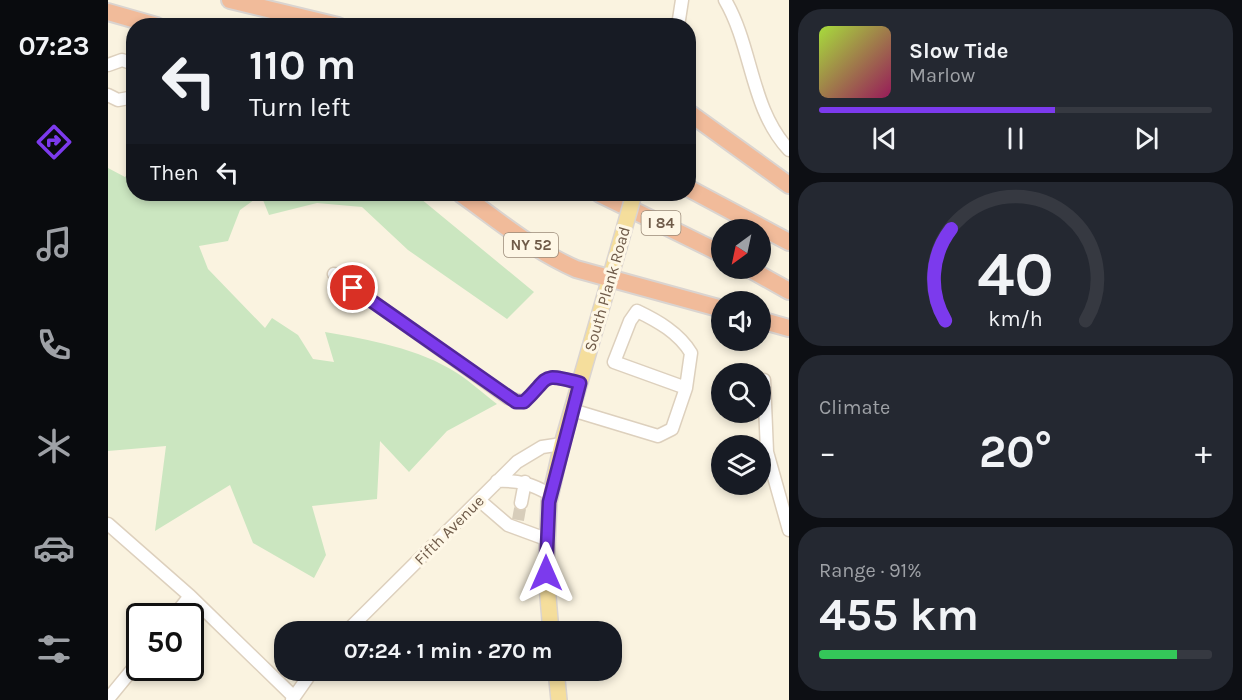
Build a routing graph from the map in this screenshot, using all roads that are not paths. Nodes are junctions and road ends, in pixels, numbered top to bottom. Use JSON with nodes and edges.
{"nodes":[{"id":1,"x":222,"y":0,"type":"edge"},
{"id":2,"x":230,"y":0,"type":"edge"},
{"id":3,"x":682,"y":0,"type":"edge"},
{"id":4,"x":725,"y":0,"type":"edge"},
{"id":5,"x":108,"y":12,"type":"edge"},
{"id":6,"x":129,"y":18,"type":"edge"},
{"id":7,"x":277,"y":18,"type":"edge"},
{"id":8,"x":305,"y":18,"type":"edge"},
{"id":9,"x":679,"y":18,"type":"edge"},
{"id":10,"x":126,"y":61,"type":"edge"},
{"id":11,"x":108,"y":65,"type":"edge"},
{"id":12,"x":108,"y":95,"type":"edge"},
{"id":13,"x":126,"y":98,"type":"edge"},
{"id":14,"x":696,"y":118,"type":"edge"},
{"id":15,"x":789,"y":150,"type":"edge"},
{"id":16,"x":789,"y":185,"type":"edge"},
{"id":17,"x":696,"y":192,"type":"edge"},
{"id":18,"x":470,"y":201,"type":"edge"},
{"id":19,"x":614,"y":201,"type":"edge"},
{"id":20,"x":632,"y":201,"type":"edge"},
{"id":21,"x":789,"y":242,"type":"edge"},
{"id":22,"x":711,"y":249,"type":"edge"},
{"id":23,"x":334,"y":274,"type":"dead end"},
{"id":24,"x":610,"y":277,"type":"junction"},
{"id":25,"x":768,"y":279,"type":"edge"},
{"id":26,"x":789,"y":291,"type":"edge"},
{"id":27,"x":711,"y":306,"type":"edge"},
{"id":28,"x":771,"y":323,"type":"edge"},
{"id":29,"x":789,"y":328,"type":"edge"},
{"id":30,"x":580,"y":383,"type":"junction"},
{"id":31,"x":686,"y":388,"type":"junction"},
{"id":32,"x":572,"y":410,"type":"junction"},
{"id":33,"x":766,"y":423,"type":"edge"},
{"id":34,"x":562,"y":444,"type":"junction"},
{"id":35,"x":498,"y":481,"type":"junction"},
{"id":36,"x":525,"y":482,"type":"junction"},
{"id":37,"x":551,"y":495,"type":"junction"},
{"id":38,"x":479,"y":500,"type":"junction"},
{"id":39,"x":521,"y":503,"type":"tunnel mouth"},
{"id":40,"x":108,"y":524,"type":"edge"},
{"id":41,"x":789,"y":530,"type":"edge"},
{"id":42,"x":546,"y":539,"type":"junction"},
{"id":43,"x":190,"y":597,"type":"junction"},
{"id":44,"x":185,"y":603,"type":"edge"},
{"id":45,"x":357,"y":621,"type":"edge"},
{"id":46,"x":550,"y":621,"type":"edge"},
{"id":47,"x":126,"y":677,"type":"edge"},
{"id":48,"x":305,"y":681,"type":"edge"},
{"id":49,"x":557,"y":681,"type":"edge"},
{"id":50,"x":108,"y":699,"type":"edge"},
{"id":51,"x":292,"y":699,"type":"edge"},
{"id":52,"x":559,"y":700,"type":"edge"}],
"edges":[{"from":1,"to":7,"type":"highway"},
{"from":2,"to":8,"type":"highway"},
{"from":3,"to":9,"type":"street"},
{"from":4,"to":15,"type":"street"},
{"from":5,"to":6,"type":"highway"},
{"from":10,"to":11,"type":"street"},
{"from":12,"to":13,"type":"street"},
{"from":14,"to":16,"type":"highway"},
{"from":17,"to":21,"type":"highway","number":"I 84"},
{"from":18,"to":24,"type":"highway","number":"NY 52"},
{"from":19,"to":22,"type":"highway","number":"I 84"},
{"from":20,"to":24,"type":"main road","name":"South Plank Road","bridge":true},
{"from":23,"to":30,"type":"street"},
{"from":24,"to":27,"type":"highway"},
{"from":24,"to":30,"type":"main road","name":"South Plank Road"},
{"from":25,"to":26,"type":"highway"},
{"from":28,"to":29,"type":"highway"},
{"from":30,"to":32,"type":"main road","name":"South Plank Road"},
{"from":31,"to":31,"type":"street"},
{"from":31,"to":32,"type":"street"},
{"from":32,"to":34,"type":"main road","name":"South Plank Road"},
{"from":33,"to":41,"type":"street"},
{"from":34,"to":35,"type":"street","name":"Fifth Avenue"},
{"from":34,"to":37,"type":"main road","name":"South Plank Road"},
{"from":35,"to":36,"type":"street"},
{"from":35,"to":38,"type":"street","name":"Fifth Avenue"},
{"from":36,"to":37,"type":"street"},
{"from":36,"to":39,"type":"street"},
{"from":37,"to":42,"type":"main road","name":"South Plank Road"},
{"from":38,"to":42,"type":"street"},
{"from":38,"to":45,"type":"street","name":"Fifth Avenue"},
{"from":40,"to":43,"type":"street"},
{"from":42,"to":46,"type":"main road","name":"South Plank Road"},
{"from":43,"to":44,"type":"street"},
{"from":43,"to":51,"type":"street"},
{"from":47,"to":50,"type":"street"},
{"from":48,"to":51,"type":"street"},
{"from":49,"to":52,"type":"main road"}]}
